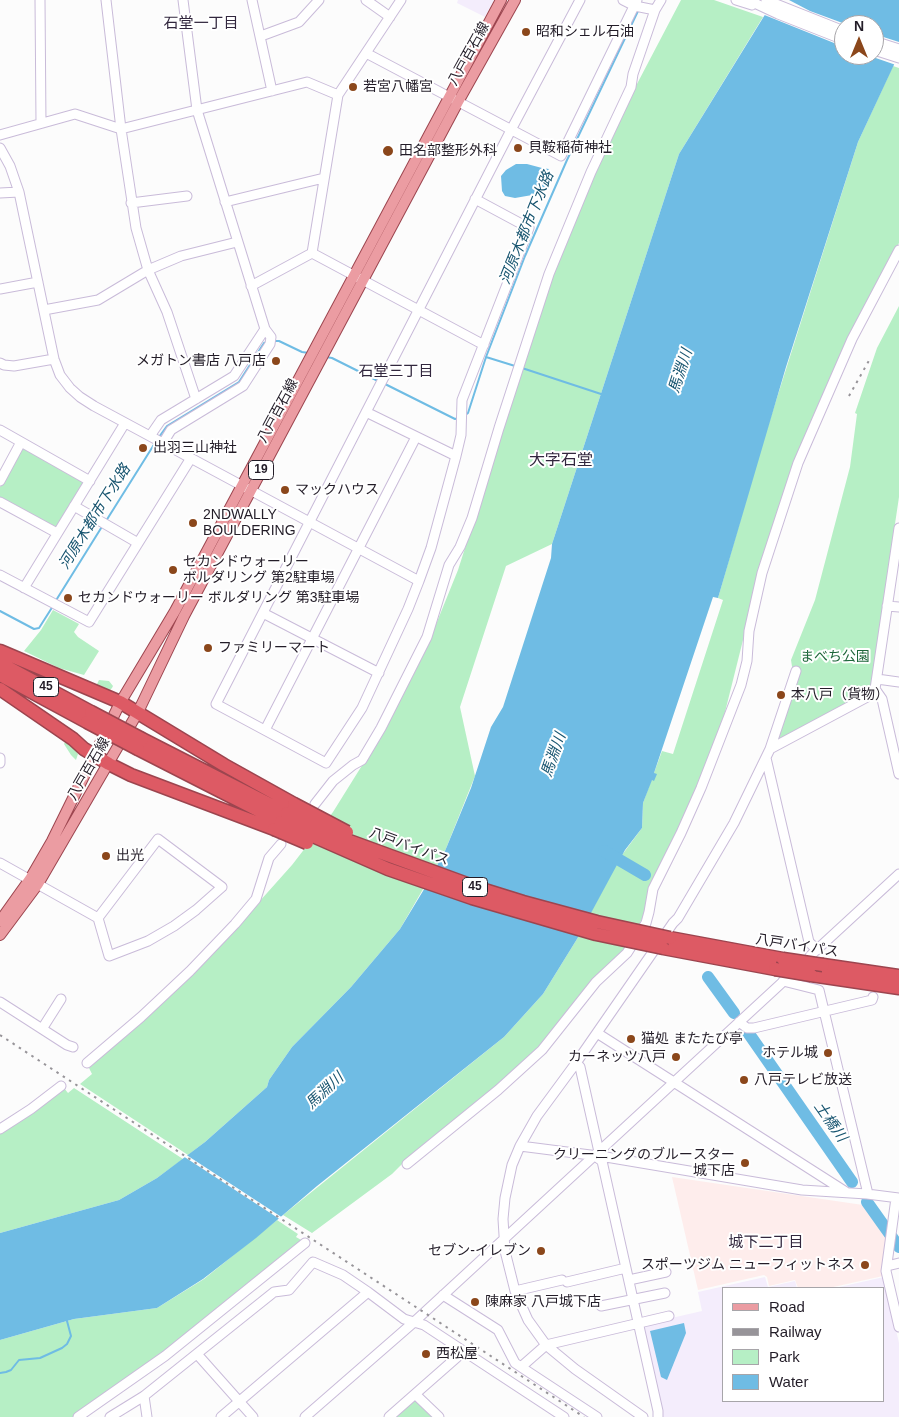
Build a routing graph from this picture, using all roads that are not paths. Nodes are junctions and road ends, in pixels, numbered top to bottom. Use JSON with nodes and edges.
{"nodes":[{"id":1,"x":40,"y":0,"type":"edge"},
{"id":2,"x":106,"y":0,"type":"edge"},
{"id":3,"x":183,"y":0,"type":"edge"},
{"id":4,"x":252,"y":0,"type":"edge"},
{"id":5,"x":319,"y":0,"type":"edge"},
{"id":6,"x":366,"y":0,"type":"edge"},
{"id":7,"x":402,"y":0,"type":"edge"},
{"id":8,"x":501,"y":0,"type":"edge"},
{"id":9,"x":515,"y":0,"type":"edge"},
{"id":10,"x":580,"y":0,"type":"edge"},
{"id":11,"x":623,"y":0,"type":"edge"},
{"id":12,"x":661,"y":0,"type":"edge"},
{"id":13,"x":736,"y":0,"type":"edge"},
{"id":14,"x":748,"y":0,"type":"edge"},
{"id":15,"x":766,"y":0,"type":"edge"},
{"id":16,"x":777,"y":0,"type":"edge"},
{"id":17,"x":636,"y":3,"type":"edge"},
{"id":18,"x":655,"y":10,"type":"junction"},
{"id":19,"x":778,"y":14,"type":"junction"},
{"id":20,"x":804,"y":16,"type":"junction"},
{"id":21,"x":390,"y":17,"type":"junction"},
{"id":22,"x":834,"y":27,"type":"edge"},
{"id":23,"x":260,"y":36,"type":"junction"},
{"id":24,"x":834,"y":36,"type":"edge"},
{"id":25,"x":884,"y":44,"type":"edge"},
{"id":26,"x":899,"y":49,"type":"edge"},
{"id":27,"x":366,"y":53,"type":"junction"},
{"id":28,"x":884,"y":53,"type":"edge"},
{"id":29,"x":899,"y":58,"type":"edge"},
{"id":30,"x":272,"y":91,"type":"junction"},
{"id":31,"x":338,"y":95,"type":"junction"},
{"id":32,"x":454,"y":99,"type":"junction"},
{"id":33,"x":197,"y":110,"type":"junction"},
{"id":34,"x":41,"y":123,"type":"junction"},
{"id":35,"x":121,"y":128,"type":"junction"},
{"id":36,"x":511,"y":130,"type":"junction"},
{"id":37,"x":0,"y":135,"type":"edge"},
{"id":38,"x":0,"y":148,"type":"edge"},
{"id":39,"x":324,"y":178,"type":"junction"},
{"id":40,"x":19,"y":192,"type":"junction"},
{"id":41,"x":0,"y":193,"type":"edge"},
{"id":42,"x":187,"y":196,"type":"dead end"},
{"id":43,"x":476,"y":199,"type":"junction"},
{"id":44,"x":225,"y":202,"type":"junction"},
{"id":45,"x":132,"y":203,"type":"junction"},
{"id":46,"x":237,"y":242,"type":"junction"},
{"id":47,"x":899,"y":250,"type":"edge"},
{"id":48,"x":312,"y":253,"type":"junction"},
{"id":49,"x":148,"y":270,"type":"junction"},
{"id":50,"x":359,"y":277,"type":"junction"},
{"id":51,"x":38,"y":282,"type":"junction"},
{"id":52,"x":251,"y":286,"type":"junction"},
{"id":53,"x":0,"y":289,"type":"edge"},
{"id":54,"x":418,"y":309,"type":"junction"},
{"id":55,"x":44,"y":310,"type":"junction"},
{"id":56,"x":265,"y":329,"type":"junction"},
{"id":57,"x":484,"y":345,"type":"junction"},
{"id":58,"x":54,"y":359,"type":"junction"},
{"id":59,"x":0,"y":363,"type":"edge"},
{"id":60,"x":196,"y":399,"type":"junction"},
{"id":61,"x":366,"y":412,"type":"junction"},
{"id":62,"x":125,"y":423,"type":"junction"},
{"id":63,"x":0,"y":430,"type":"edge"},
{"id":64,"x":150,"y":436,"type":"junction"},
{"id":65,"x":416,"y":437,"type":"junction"},
{"id":66,"x":21,"y":442,"type":"junction"},
{"id":67,"x":163,"y":443,"type":"junction"},
{"id":68,"x":456,"y":456,"type":"junction"},
{"id":69,"x":190,"y":458,"type":"junction"},
{"id":70,"x":0,"y":481,"type":"edge"},
{"id":71,"x":90,"y":481,"type":"junction"},
{"id":72,"x":246,"y":488,"type":"junction"},
{"id":73,"x":0,"y":502,"type":"edge"},
{"id":74,"x":74,"y":506,"type":"junction"},
{"id":75,"x":309,"y":521,"type":"junction"},
{"id":76,"x":899,"y":528,"type":"edge"},
{"id":77,"x":57,"y":533,"type":"junction"},
{"id":78,"x":138,"y":543,"type":"junction"},
{"id":79,"x":358,"y":548,"type":"junction"},
{"id":80,"x":0,"y":575,"type":"edge"},
{"id":81,"x":419,"y":581,"type":"junction"},
{"id":82,"x":24,"y":588,"type":"junction"},
{"id":83,"x":887,"y":606,"type":"junction"},
{"id":84,"x":899,"y":608,"type":"edge"},
{"id":85,"x":263,"y":613,"type":"junction"},
{"id":86,"x":312,"y":639,"type":"junction"},
{"id":87,"x":0,"y":652,"type":"edge"},
{"id":88,"x":0,"y":663,"type":"edge"},
{"id":89,"x":796,"y":671,"type":"dead end"},
{"id":90,"x":378,"y":673,"type":"junction"},
{"id":91,"x":0,"y":675,"type":"edge"},
{"id":92,"x":876,"y":679,"type":"junction"},
{"id":93,"x":899,"y":682,"type":"edge"},
{"id":94,"x":0,"y":689,"type":"edge"},
{"id":95,"x":876,"y":689,"type":"junction"},
{"id":96,"x":120,"y":702,"type":"junction"},
{"id":97,"x":138,"y":712,"type":"junction"},
{"id":98,"x":89,"y":717,"type":"junction"},
{"id":99,"x":265,"y":730,"type":"junction"},
{"id":100,"x":768,"y":754,"type":"junction"},
{"id":101,"x":95,"y":756,"type":"junction"},
{"id":102,"x":0,"y":758,"type":"edge"},
{"id":103,"x":0,"y":763,"type":"edge"},
{"id":104,"x":108,"y":764,"type":"junction"},
{"id":105,"x":899,"y":774,"type":"edge"},
{"id":106,"x":315,"y":804,"type":"dead end"},
{"id":107,"x":284,"y":817,"type":"junction"},
{"id":108,"x":281,"y":844,"type":"dead end"},
{"id":109,"x":0,"y":863,"type":"edge"},
{"id":110,"x":899,"y":874,"type":"edge"},
{"id":111,"x":34,"y":882,"type":"junction"},
{"id":112,"x":98,"y":918,"type":"junction"},
{"id":113,"x":0,"y":921,"type":"edge"},
{"id":114,"x":0,"y":935,"type":"edge"},
{"id":115,"x":666,"y":943,"type":"junction"},
{"id":116,"x":779,"y":964,"type":"junction"},
{"id":117,"x":899,"y":976,"type":"edge"},
{"id":118,"x":899,"y":988,"type":"edge"},
{"id":119,"x":873,"y":997,"type":"dead end"},
{"id":120,"x":61,"y":999,"type":"dead end"},
{"id":121,"x":0,"y":1002,"type":"edge"},
{"id":122,"x":824,"y":1011,"type":"junction"},
{"id":123,"x":739,"y":1022,"type":"junction"},
{"id":124,"x":42,"y":1029,"type":"junction"},
{"id":125,"x":597,"y":1034,"type":"junction"},
{"id":126,"x":73,"y":1047,"type":"dead end"},
{"id":127,"x":87,"y":1063,"type":"dead end"},
{"id":128,"x":576,"y":1063,"type":"junction"},
{"id":129,"x":673,"y":1082,"type":"junction"},
{"id":130,"x":61,"y":1086,"type":"dead end"},
{"id":131,"x":0,"y":1129,"type":"edge"},
{"id":132,"x":520,"y":1146,"type":"junction"},
{"id":133,"x":597,"y":1154,"type":"junction"},
{"id":134,"x":407,"y":1164,"type":"dead end"},
{"id":135,"x":847,"y":1193,"type":"junction"},
{"id":136,"x":868,"y":1194,"type":"junction"},
{"id":137,"x":897,"y":1198,"type":"edge"},
{"id":138,"x":503,"y":1239,"type":"junction"},
{"id":139,"x":305,"y":1243,"type":"dead end"},
{"id":140,"x":899,"y":1263,"type":"edge"},
{"id":141,"x":887,"y":1266,"type":"junction"},
{"id":142,"x":626,"y":1268,"type":"junction"},
{"id":143,"x":666,"y":1272,"type":"dead end"},
{"id":144,"x":629,"y":1280,"type":"junction"},
{"id":145,"x":515,"y":1291,"type":"junction"},
{"id":146,"x":368,"y":1292,"type":"junction"},
{"id":147,"x":665,"y":1293,"type":"dead end"},
{"id":148,"x":443,"y":1295,"type":"junction"},
{"id":149,"x":633,"y":1299,"type":"junction"},
{"id":150,"x":601,"y":1306,"type":"dead end"},
{"id":151,"x":669,"y":1316,"type":"dead end"},
{"id":152,"x":414,"y":1322,"type":"junction"},
{"id":153,"x":639,"y":1324,"type":"junction"},
{"id":154,"x":899,"y":1327,"type":"edge"},
{"id":155,"x":546,"y":1346,"type":"junction"},
{"id":156,"x":464,"y":1351,"type":"junction"},
{"id":157,"x":197,"y":1354,"type":"junction"},
{"id":158,"x":521,"y":1367,"type":"junction"},
{"id":159,"x":415,"y":1394,"type":"junction"},
{"id":160,"x":144,"y":1396,"type":"junction"},
{"id":161,"x":240,"y":1402,"type":"junction"},
{"id":162,"x":560,"y":1416,"type":"edge"},
{"id":163,"x":78,"y":1417,"type":"edge"},
{"id":164,"x":110,"y":1417,"type":"edge"},
{"id":165,"x":147,"y":1417,"type":"edge"},
{"id":166,"x":221,"y":1417,"type":"edge"},
{"id":167,"x":253,"y":1417,"type":"edge"},
{"id":168,"x":305,"y":1417,"type":"edge"},
{"id":169,"x":389,"y":1417,"type":"edge"},
{"id":170,"x":439,"y":1417,"type":"edge"},
{"id":171,"x":597,"y":1417,"type":"edge"},
{"id":172,"x":643,"y":1417,"type":"edge"},
{"id":173,"x":658,"y":1417,"type":"edge"}],
"edges":[{"from":1,"to":34,"type":"street"},
{"from":2,"to":35,"type":"street"},
{"from":3,"to":33,"type":"street"},
{"from":4,"to":23,"type":"street"},
{"from":5,"to":23,"type":"street"},
{"from":6,"to":21,"type":"street"},
{"from":7,"to":21,"type":"street"},
{"from":8,"to":32,"type":"main road","name":"八戸百石線","number":"19"},
{"from":9,"to":32,"type":"main road","name":"八戸百石線","number":"19"},
{"from":10,"to":36,"type":"street"},
{"from":11,"to":17,"type":"street"},
{"from":12,"to":18,"type":"street"},
{"from":13,"to":19,"type":"street"},
{"from":14,"to":19,"type":"street"},
{"from":15,"to":20,"type":"street"},
{"from":16,"to":20,"type":"street"},
{"from":17,"to":18,"type":"street"},
{"from":17,"to":36,"type":"street"},
{"from":18,"to":106,"type":"street"},
{"from":19,"to":24,"type":"street"},
{"from":20,"to":22,"type":"street"},
{"from":21,"to":27,"type":"street"},
{"from":23,"to":30,"type":"street"},
{"from":25,"to":26,"type":"street"},
{"from":27,"to":31,"type":"street"},
{"from":27,"to":32,"type":"street"},
{"from":28,"to":29,"type":"street"},
{"from":30,"to":31,"type":"street"},
{"from":30,"to":33,"type":"street"},
{"from":31,"to":39,"type":"street"},
{"from":32,"to":36,"type":"street"},
{"from":32,"to":50,"type":"main road","name":"八戸百石線","number":"19"},
{"from":33,"to":35,"type":"street"},
{"from":33,"to":44,"type":"street"},
{"from":34,"to":35,"type":"street"},
{"from":34,"to":37,"type":"street"},
{"from":35,"to":45,"type":"street"},
{"from":36,"to":43,"type":"street"},
{"from":38,"to":40,"type":"street"},
{"from":39,"to":44,"type":"street"},
{"from":39,"to":48,"type":"street"},
{"from":40,"to":41,"type":"street"},
{"from":40,"to":51,"type":"street"},
{"from":42,"to":45,"type":"street"},
{"from":43,"to":54,"type":"street"},
{"from":43,"to":57,"type":"street"},
{"from":44,"to":46,"type":"street"},
{"from":45,"to":49,"type":"street"},
{"from":46,"to":49,"type":"street"},
{"from":46,"to":52,"type":"street"},
{"from":47,"to":134,"type":"street"},
{"from":48,"to":50,"type":"street"},
{"from":48,"to":52,"type":"street"},
{"from":49,"to":55,"type":"street"},
{"from":49,"to":60,"type":"street"},
{"from":50,"to":54,"type":"street"},
{"from":50,"to":72,"type":"main road","name":"八戸百石線","number":"19"},
{"from":51,"to":53,"type":"street"},
{"from":51,"to":55,"type":"street"},
{"from":52,"to":56,"type":"street"},
{"from":54,"to":57,"type":"street"},
{"from":54,"to":61,"type":"street"},
{"from":55,"to":58,"type":"street"},
{"from":56,"to":60,"type":"street"},
{"from":56,"to":67,"type":"street"},
{"from":57,"to":68,"type":"street"},
{"from":58,"to":59,"type":"street"},
{"from":58,"to":62,"type":"street"},
{"from":60,"to":64,"type":"street"},
{"from":61,"to":65,"type":"street"},
{"from":61,"to":75,"type":"street"},
{"from":62,"to":64,"type":"street"},
{"from":62,"to":71,"type":"street"},
{"from":63,"to":66,"type":"street"},
{"from":64,"to":67,"type":"street"},
{"from":65,"to":68,"type":"street"},
{"from":65,"to":79,"type":"street"},
{"from":66,"to":70,"type":"street"},
{"from":66,"to":71,"type":"street"},
{"from":67,"to":69,"type":"street"},
{"from":68,"to":81,"type":"street"},
{"from":69,"to":72,"type":"street"},
{"from":69,"to":78,"type":"street"},
{"from":71,"to":74,"type":"street"},
{"from":72,"to":75,"type":"street"},
{"from":72,"to":96,"type":"main road","name":"八戸百石線","number":"19"},
{"from":72,"to":97,"type":"main road","name":"八戸百石線","number":"19"},
{"from":73,"to":77,"type":"street"},
{"from":74,"to":77,"type":"street"},
{"from":74,"to":78,"type":"street"},
{"from":75,"to":79,"type":"street"},
{"from":75,"to":85,"type":"street"},
{"from":76,"to":83,"type":"street"},
{"from":77,"to":82,"type":"street"},
{"from":78,"to":82,"type":"street"},
{"from":79,"to":81,"type":"street"},
{"from":79,"to":86,"type":"street"},
{"from":80,"to":82,"type":"street"},
{"from":81,"to":90,"type":"street"},
{"from":83,"to":84,"type":"street"},
{"from":83,"to":92,"type":"street"},
{"from":85,"to":86,"type":"street"},
{"from":85,"to":99,"type":"street"},
{"from":86,"to":90,"type":"street"},
{"from":86,"to":99,"type":"street"},
{"from":87,"to":96,"type":"highway"},
{"from":88,"to":98,"type":"highway","name":"八戸バイパス","number":"45"},
{"from":89,"to":100,"type":"street"},
{"from":90,"to":99,"type":"street"},
{"from":91,"to":98,"type":"highway","name":"八戸バイパス","number":"45"},
{"from":92,"to":93,"type":"street"},
{"from":92,"to":95,"type":"street"},
{"from":94,"to":101,"type":"highway"},
{"from":95,"to":100,"type":"street"},
{"from":95,"to":105,"type":"street"},
{"from":96,"to":97,"type":"highway"},
{"from":96,"to":101,"type":"main road","name":"八戸百石線","number":"19"},
{"from":97,"to":104,"type":"main road","name":"八戸百石線","number":"19"},
{"from":97,"to":107,"type":"highway"},
{"from":98,"to":107,"type":"highway","name":"八戸バイパス","number":"45","bridge":true},
{"from":100,"to":110,"type":"street"},
{"from":100,"to":125,"type":"street"},
{"from":101,"to":104,"type":"highway"},
{"from":101,"to":111,"type":"main road","name":"八戸百石線","number":"19"},
{"from":102,"to":103,"type":"street"},
{"from":104,"to":107,"type":"highway"},
{"from":104,"to":111,"type":"main road","name":"八戸百石線","number":"19"},
{"from":107,"to":115,"type":"highway","name":"八戸バイパス","number":"45","bridge":true},
{"from":107,"to":115,"type":"highway","name":"八戸バイパス","number":"45","bridge":true},
{"from":108,"to":127,"type":"street"},
{"from":109,"to":111,"type":"street"},
{"from":111,"to":112,"type":"street"},
{"from":111,"to":113,"type":"main road","name":"八戸百石線","number":"19"},
{"from":111,"to":114,"type":"main road","name":"八戸百石線","number":"19"},
{"from":112,"to":112,"type":"street"},
{"from":115,"to":116,"type":"highway","name":"八戸バイパス","number":"45"},
{"from":116,"to":117,"type":"highway","name":"八戸バイパス","number":"45","bridge":true},
{"from":116,"to":118,"type":"highway","name":"八戸バイパス","number":"45","bridge":true},
{"from":119,"to":122,"type":"street"},
{"from":120,"to":124,"type":"street"},
{"from":121,"to":124,"type":"street"},
{"from":122,"to":123,"type":"street"},
{"from":122,"to":123,"type":"street"},
{"from":122,"to":136,"type":"street"},
{"from":123,"to":129,"type":"street"},
{"from":124,"to":126,"type":"street"},
{"from":125,"to":128,"type":"street"},
{"from":125,"to":129,"type":"street"},
{"from":128,"to":132,"type":"street"},
{"from":128,"to":133,"type":"street"},
{"from":129,"to":133,"type":"street"},
{"from":129,"to":135,"type":"street"},
{"from":130,"to":131,"type":"street"},
{"from":132,"to":133,"type":"street"},
{"from":132,"to":138,"type":"street"},
{"from":133,"to":135,"type":"street"},
{"from":133,"to":138,"type":"street"},
{"from":133,"to":142,"type":"street"},
{"from":135,"to":136,"type":"street"},
{"from":136,"to":137,"type":"street"},
{"from":137,"to":141,"type":"street"},
{"from":138,"to":145,"type":"street"},
{"from":138,"to":148,"type":"street"},
{"from":139,"to":163,"type":"street"},
{"from":140,"to":141,"type":"street"},
{"from":141,"to":154,"type":"street"},
{"from":142,"to":144,"type":"street"},
{"from":142,"to":145,"type":"street"},
{"from":143,"to":144,"type":"street"},
{"from":144,"to":149,"type":"street"},
{"from":145,"to":155,"type":"street"},
{"from":146,"to":152,"type":"street"},
{"from":146,"to":157,"type":"street"},
{"from":146,"to":161,"type":"street"},
{"from":147,"to":149,"type":"street"},
{"from":148,"to":152,"type":"street"},
{"from":148,"to":158,"type":"street"},
{"from":149,"to":150,"type":"street"},
{"from":149,"to":153,"type":"street"},
{"from":151,"to":153,"type":"street"},
{"from":152,"to":156,"type":"street"},
{"from":152,"to":168,"type":"street"},
{"from":153,"to":155,"type":"street"},
{"from":153,"to":173,"type":"street"},
{"from":155,"to":158,"type":"street"},
{"from":155,"to":172,"type":"street"},
{"from":156,"to":159,"type":"street"},
{"from":156,"to":162,"type":"street"},
{"from":157,"to":160,"type":"street"},
{"from":157,"to":161,"type":"street"},
{"from":158,"to":171,"type":"street"},
{"from":159,"to":169,"type":"street"},
{"from":159,"to":170,"type":"street"},
{"from":160,"to":164,"type":"street"},
{"from":160,"to":165,"type":"street"},
{"from":161,"to":166,"type":"street"},
{"from":161,"to":167,"type":"street"}]}
